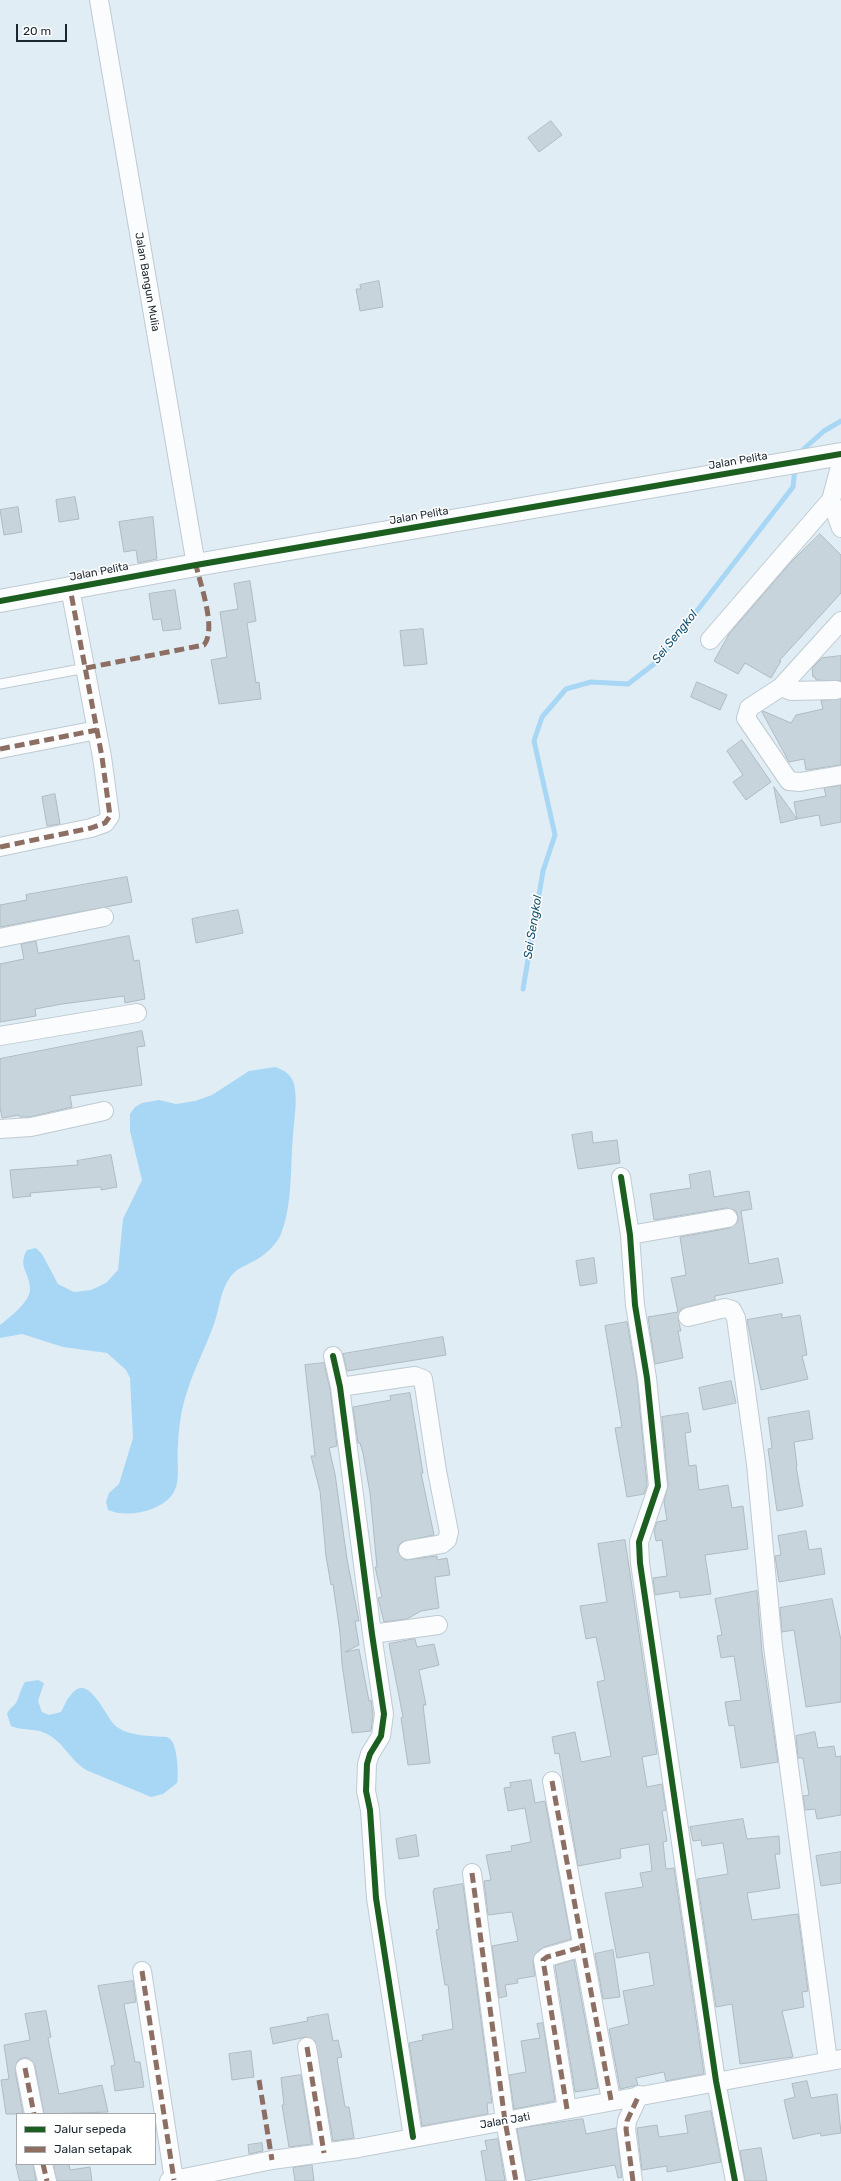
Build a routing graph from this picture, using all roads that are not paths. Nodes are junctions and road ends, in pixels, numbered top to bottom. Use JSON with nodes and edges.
{"nodes":[{"id":1,"x":99,"y":0,"type":"edge"},
{"id":2,"x":841,"y":454,"type":"edge"},
{"id":3,"x":841,"y":463,"type":"edge"},
{"id":4,"x":830,"y":500,"type":"junction"},
{"id":5,"x":841,"y":528,"type":"edge"},
{"id":6,"x":196,"y":565,"type":"junction"},
{"id":7,"x":70,"y":588,"type":"junction"},
{"id":8,"x":0,"y":601,"type":"edge"},
{"id":9,"x":841,"y":621,"type":"edge"},
{"id":10,"x":710,"y":640,"type":"dead end"},
{"id":11,"x":86,"y":668,"type":"junction"},
{"id":12,"x":0,"y":684,"type":"edge"},
{"id":13,"x":781,"y":687,"type":"junction"},
{"id":14,"x":836,"y":690,"type":"dead end"},
{"id":15,"x":97,"y":730,"type":"junction"},
{"id":16,"x":0,"y":749,"type":"edge"},
{"id":17,"x":841,"y":775,"type":"edge"},
{"id":18,"x":0,"y":847,"type":"edge"},
{"id":19,"x":104,"y":917,"type":"dead end"},
{"id":20,"x":0,"y":938,"type":"edge"},
{"id":21,"x":137,"y":1013,"type":"dead end"},
{"id":22,"x":0,"y":1036,"type":"edge"},
{"id":23,"x":104,"y":1111,"type":"dead end"},
{"id":24,"x":0,"y":1129,"type":"edge"},
{"id":25,"x":621,"y":1177,"type":"dead end"},
{"id":26,"x":728,"y":1218,"type":"dead end"},
{"id":27,"x":630,"y":1235,"type":"junction"},
{"id":28,"x":688,"y":1317,"type":"dead end"},
{"id":29,"x":333,"y":1356,"type":"dead end"},
{"id":30,"x":340,"y":1388,"type":"junction"},
{"id":31,"x":408,"y":1550,"type":"dead end"},
{"id":32,"x":438,"y":1625,"type":"dead end"},
{"id":33,"x":372,"y":1634,"type":"junction"},
{"id":34,"x":552,"y":1781,"type":"dead end"},
{"id":35,"x":472,"y":1873,"type":"dead end"},
{"id":36,"x":582,"y":1947,"type":"junction"},
{"id":37,"x":142,"y":1971,"type":"dead end"},
{"id":38,"x":306,"y":2047,"type":"dead end"},
{"id":39,"x":835,"y":2060,"type":"edge"},
{"id":40,"x":25,"y":2068,"type":"dead end"},
{"id":41,"x":716,"y":2081,"type":"junction"},
{"id":42,"x":639,"y":2095,"type":"junction"},
{"id":43,"x":611,"y":2100,"type":"junction"},
{"id":44,"x":567,"y":2109,"type":"junction"},
{"id":45,"x":34,"y":2113,"type":"edge"},
{"id":46,"x":505,"y":2121,"type":"junction"},
{"id":47,"x":413,"y":2137,"type":"junction"},
{"id":48,"x":324,"y":2153,"type":"junction"},
{"id":49,"x":43,"y":2165,"type":"edge"},
{"id":50,"x":172,"y":2180,"type":"edge"},
{"id":51,"x":47,"y":2181,"type":"edge"},
{"id":52,"x":516,"y":2181,"type":"edge"},
{"id":53,"x":633,"y":2181,"type":"edge"},
{"id":54,"x":734,"y":2181,"type":"edge"}],
"edges":[{"from":1,"to":6,"type":"street","name":"Jalan Bangun Mulia"},
{"from":2,"to":6,"type":"street","name":"Jalan Pelita"},
{"from":3,"to":4,"type":"street"},
{"from":4,"to":5,"type":"street"},
{"from":4,"to":10,"type":"street"},
{"from":6,"to":7,"type":"street","name":"Jalan Pelita"},
{"from":7,"to":8,"type":"street","name":"Jalan Pelita"},
{"from":7,"to":11,"type":"street"},
{"from":9,"to":13,"type":"street"},
{"from":11,"to":12,"type":"lane"},
{"from":11,"to":15,"type":"street"},
{"from":13,"to":14,"type":"street"},
{"from":13,"to":17,"type":"street"},
{"from":15,"to":16,"type":"street"},
{"from":15,"to":18,"type":"street"},
{"from":19,"to":20,"type":"street"},
{"from":21,"to":22,"type":"street"},
{"from":23,"to":24,"type":"street"},
{"from":25,"to":27,"type":"street"},
{"from":26,"to":27,"type":"street"},
{"from":27,"to":41,"type":"street"},
{"from":28,"to":39,"type":"street"},
{"from":29,"to":30,"type":"street"},
{"from":30,"to":31,"type":"street"},
{"from":30,"to":33,"type":"street"},
{"from":32,"to":33,"type":"street"},
{"from":33,"to":47,"type":"street"},
{"from":34,"to":36,"type":"street"},
{"from":35,"to":46,"type":"street"},
{"from":36,"to":43,"type":"street"},
{"from":36,"to":44,"type":"street"},
{"from":37,"to":50,"type":"street"},
{"from":38,"to":48,"type":"street"},
{"from":39,"to":41,"type":"street","name":"Jalan Jati"},
{"from":40,"to":45,"type":"street"},
{"from":41,"to":42,"type":"street","name":"Jalan Jati"},
{"from":41,"to":54,"type":"street"},
{"from":42,"to":43,"type":"street","name":"Jalan Jati"},
{"from":42,"to":53,"type":"street"},
{"from":43,"to":44,"type":"street","name":"Jalan Jati"},
{"from":44,"to":46,"type":"street","name":"Jalan Jati"},
{"from":46,"to":47,"type":"street","name":"Jalan Jati"},
{"from":46,"to":52,"type":"street"},
{"from":47,"to":48,"type":"street","name":"Jalan Jati"},
{"from":48,"to":50,"type":"street","name":"Jalan Jati"},
{"from":49,"to":51,"type":"street"}]}
